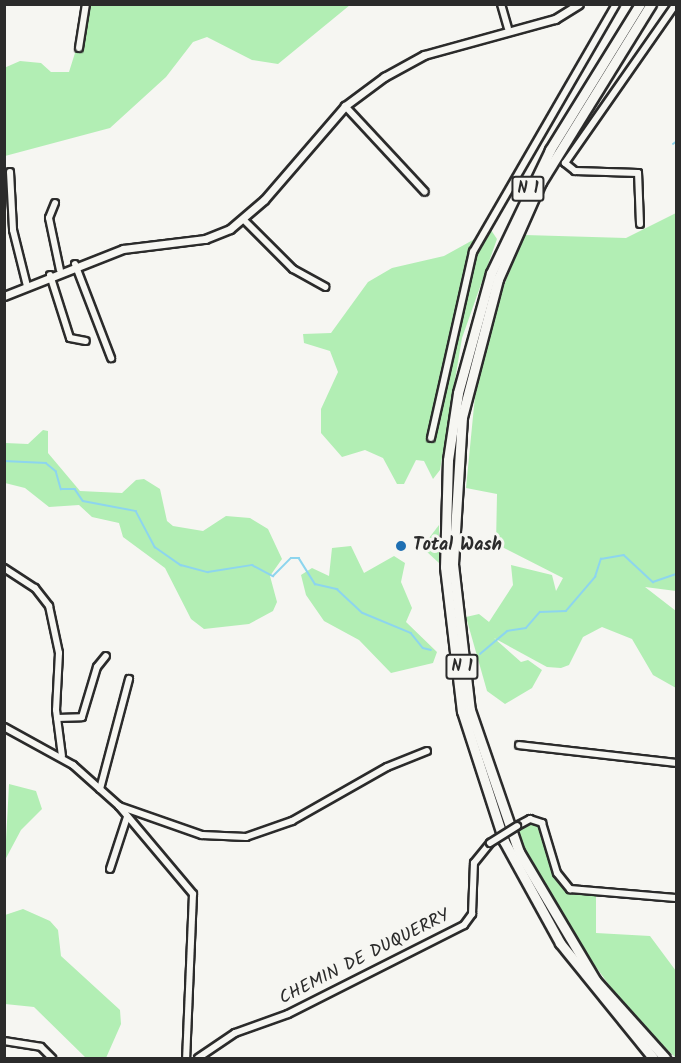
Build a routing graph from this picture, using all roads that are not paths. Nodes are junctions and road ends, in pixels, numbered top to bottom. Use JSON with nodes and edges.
{"nodes":[{"id":1,"x":86,"y":4,"type":"edge"},
{"id":2,"x":501,"y":4,"type":"edge"},
{"id":3,"x":579,"y":4,"type":"edge"},
{"id":4,"x":616,"y":4,"type":"edge"},
{"id":5,"x":640,"y":4,"type":"edge"},
{"id":6,"x":651,"y":4,"type":"edge"},
{"id":7,"x":676,"y":4,"type":"edge"},
{"id":8,"x":508,"y":28,"type":"junction"},
{"id":9,"x":79,"y":48,"type":"dead end"},
{"id":10,"x":345,"y":106,"type":"junction"},
{"id":11,"x":10,"y":172,"type":"dead end"},
{"id":12,"x":425,"y":192,"type":"dead end"},
{"id":13,"x":55,"y":203,"type":"dead end"},
{"id":14,"x":244,"y":220,"type":"junction"},
{"id":15,"x":640,"y":224,"type":"dead end"},
{"id":16,"x":75,"y":264,"type":"junction"},
{"id":17,"x":60,"y":270,"type":"junction"},
{"id":18,"x":50,"y":274,"type":"junction"},
{"id":19,"x":27,"y":286,"type":"junction"},
{"id":20,"x":326,"y":287,"type":"dead end"},
{"id":21,"x":4,"y":296,"type":"edge"},
{"id":22,"x":86,"y":341,"type":"dead end"},
{"id":23,"x":111,"y":358,"type":"dead end"},
{"id":24,"x":431,"y":438,"type":"dead end"},
{"id":25,"x":4,"y":568,"type":"edge"},
{"id":26,"x":106,"y":656,"type":"dead end"},
{"id":27,"x":129,"y":679,"type":"dead end"},
{"id":28,"x":57,"y":718,"type":"junction"},
{"id":29,"x":4,"y":727,"type":"edge"},
{"id":30,"x":519,"y":745,"type":"dead end"},
{"id":31,"x":428,"y":751,"type":"dead end"},
{"id":32,"x":62,"y":756,"type":"junction"},
{"id":33,"x":676,"y":763,"type":"edge"},
{"id":34,"x":100,"y":789,"type":"junction"},
{"id":35,"x":119,"y":806,"type":"junction"},
{"id":36,"x":127,"y":817,"type":"junction"},
{"id":37,"x":110,"y":869,"type":"dead end"},
{"id":38,"x":676,"y":898,"type":"edge"},
{"id":39,"x":4,"y":1041,"type":"edge"},
{"id":40,"x":52,"y":1059,"type":"edge"},
{"id":41,"x":186,"y":1059,"type":"edge"},
{"id":42,"x":198,"y":1059,"type":"edge"},
{"id":43,"x":653,"y":1059,"type":"edge"},
{"id":44,"x":665,"y":1059,"type":"edge"}],
"edges":[{"from":1,"to":9,"type":"street"},
{"from":2,"to":8,"type":"street"},
{"from":3,"to":8,"type":"street"},
{"from":4,"to":24,"type":"street"},
{"from":5,"to":43,"type":"highway","number":"N 1"},
{"from":6,"to":44,"type":"highway","number":"N 1"},
{"from":7,"to":15,"type":"street"},
{"from":8,"to":10,"type":"street"},
{"from":10,"to":12,"type":"street"},
{"from":10,"to":14,"type":"street"},
{"from":11,"to":19,"type":"street"},
{"from":13,"to":17,"type":"street"},
{"from":14,"to":16,"type":"street"},
{"from":14,"to":20,"type":"street"},
{"from":16,"to":17,"type":"street"},
{"from":16,"to":23,"type":"street"},
{"from":17,"to":18,"type":"street"},
{"from":18,"to":19,"type":"street"},
{"from":18,"to":22,"type":"street"},
{"from":19,"to":21,"type":"street"},
{"from":25,"to":28,"type":"street"},
{"from":26,"to":28,"type":"street"},
{"from":27,"to":34,"type":"street"},
{"from":28,"to":32,"type":"street"},
{"from":29,"to":32,"type":"street"},
{"from":30,"to":33,"type":"street"},
{"from":31,"to":35,"type":"street"},
{"from":32,"to":34,"type":"street"},
{"from":34,"to":35,"type":"street"},
{"from":35,"to":36,"type":"street"},
{"from":36,"to":37,"type":"street"},
{"from":36,"to":41,"type":"street"},
{"from":38,"to":42,"type":"street","name":"CHEMIN DE DUQUERRY","bridge":true},
{"from":39,"to":40,"type":"street"}]}
